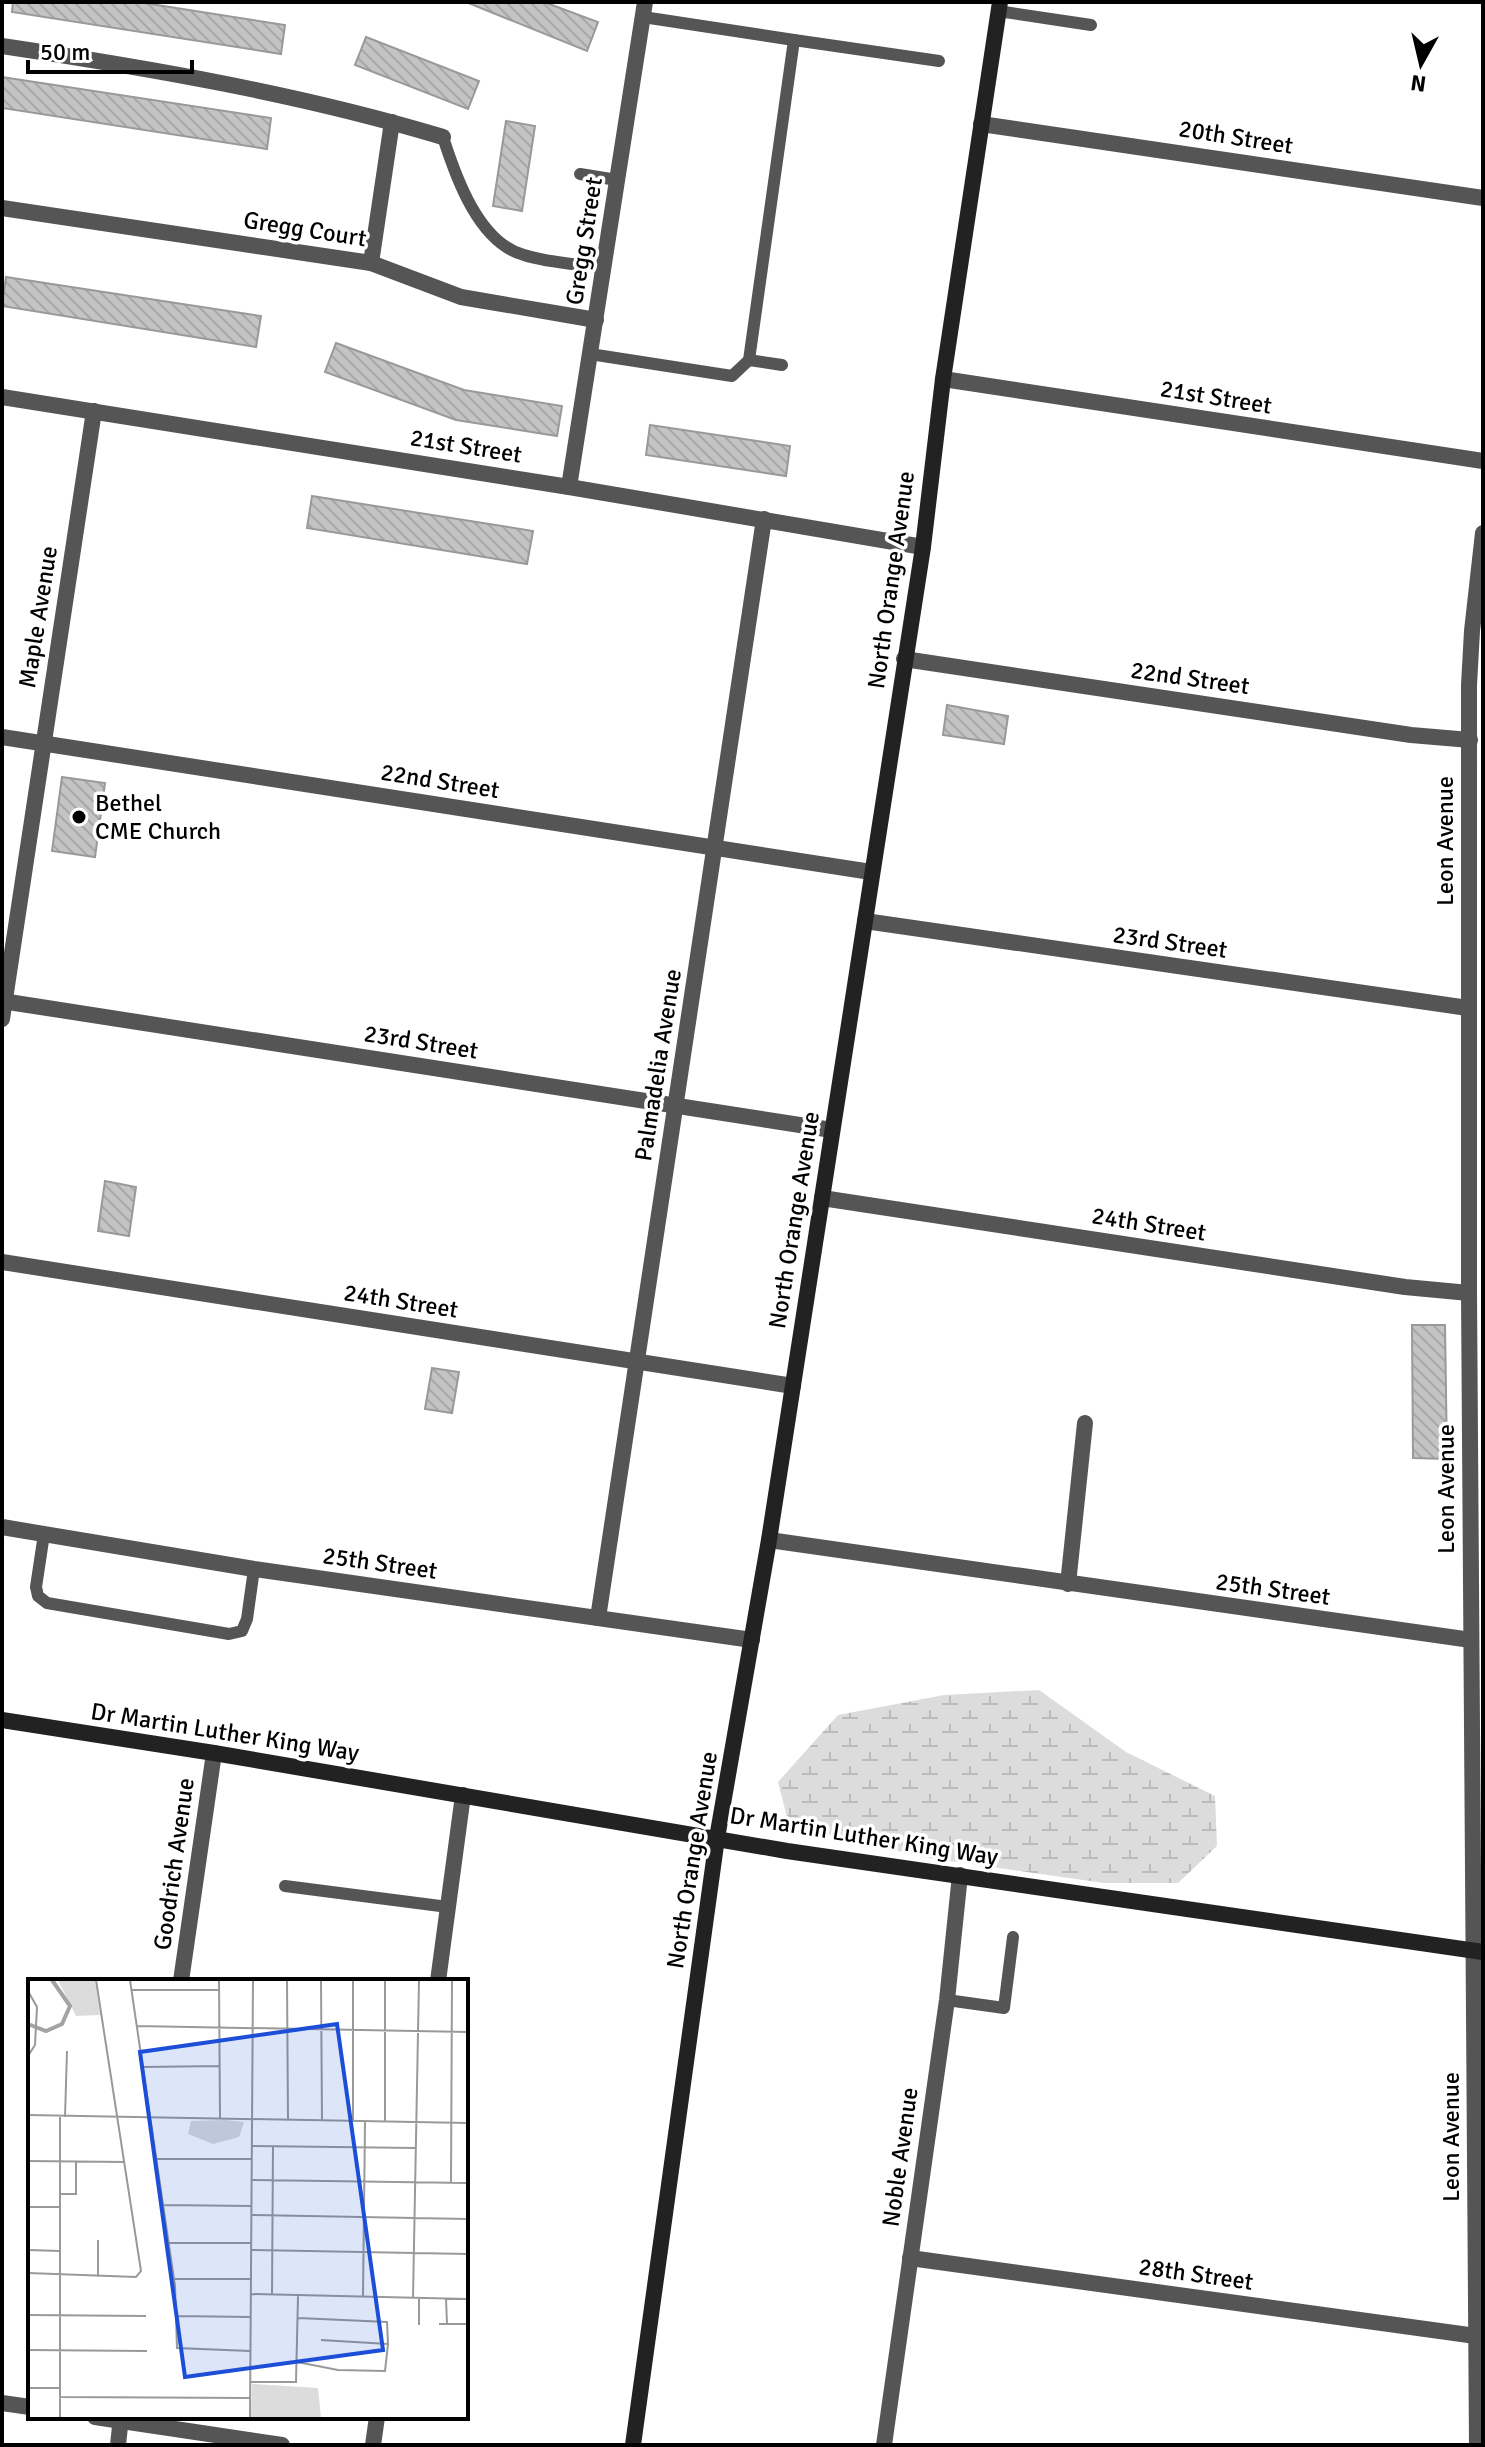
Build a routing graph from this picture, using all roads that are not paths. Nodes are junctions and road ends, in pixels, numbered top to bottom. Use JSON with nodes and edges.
{"nodes":[{"id":1,"x":999,"y":6,"type":"edge"},
{"id":2,"x":644,"y":10,"type":"edge"},
{"id":3,"x":1091,"y":25,"type":"dead end"},
{"id":4,"x":794,"y":40,"type":"junction"},
{"id":5,"x":2,"y":46,"type":"edge"},
{"id":6,"x":939,"y":61,"type":"dead end"},
{"id":7,"x":392,"y":122,"type":"junction"},
{"id":8,"x":981,"y":124,"type":"junction"},
{"id":9,"x":443,"y":137,"type":"joint"},
{"id":10,"x":580,"y":174,"type":"dead end"},
{"id":11,"x":617,"y":180,"type":"junction"},
{"id":12,"x":1483,"y":198,"type":"edge"},
{"id":13,"x":2,"y":208,"type":"edge"},
{"id":14,"x":371,"y":263,"type":"junction"},
{"id":15,"x":604,"y":268,"type":"junction"},
{"id":16,"x":596,"y":320,"type":"junction"},
{"id":17,"x":590,"y":354,"type":"junction"},
{"id":18,"x":749,"y":360,"type":"junction"},
{"id":19,"x":782,"y":365,"type":"dead end"},
{"id":20,"x":943,"y":379,"type":"junction"},
{"id":21,"x":2,"y":397,"type":"edge"},
{"id":22,"x":94,"y":411,"type":"junction"},
{"id":23,"x":1483,"y":461,"type":"edge"},
{"id":24,"x":569,"y":487,"type":"junction"},
{"id":25,"x":764,"y":519,"type":"junction"},
{"id":26,"x":1483,"y":533,"type":"edge"},
{"id":27,"x":923,"y":547,"type":"junction"},
{"id":28,"x":904,"y":659,"type":"junction"},
{"id":29,"x":2,"y":737,"type":"edge"},
{"id":30,"x":1470,"y":740,"type":"junction"},
{"id":31,"x":43,"y":744,"type":"junction"},
{"id":32,"x":716,"y":849,"type":"junction"},
{"id":33,"x":871,"y":872,"type":"junction"},
{"id":34,"x":865,"y":921,"type":"junction"},
{"id":35,"x":3,"y":1002,"type":"edge"},
{"id":36,"x":1468,"y":1008,"type":"junction"},
{"id":37,"x":2,"y":1019,"type":"edge"},
{"id":38,"x":677,"y":1106,"type":"junction"},
{"id":39,"x":832,"y":1130,"type":"junction"},
{"id":40,"x":822,"y":1198,"type":"junction"},
{"id":41,"x":2,"y":1262,"type":"edge"},
{"id":42,"x":1469,"y":1293,"type":"junction"},
{"id":43,"x":637,"y":1362,"type":"junction"},
{"id":44,"x":793,"y":1386,"type":"junction"},
{"id":45,"x":1085,"y":1423,"type":"dead end"},
{"id":46,"x":2,"y":1527,"type":"edge"},
{"id":47,"x":44,"y":1534,"type":"junction"},
{"id":48,"x":769,"y":1540,"type":"junction"},
{"id":49,"x":254,"y":1569,"type":"junction"},
{"id":50,"x":1068,"y":1584,"type":"junction"},
{"id":51,"x":598,"y":1618,"type":"junction"},
{"id":52,"x":752,"y":1640,"type":"junction"},
{"id":53,"x":1471,"y":1640,"type":"junction"},
{"id":54,"x":2,"y":1720,"type":"edge"},
{"id":55,"x":214,"y":1753,"type":"junction"},
{"id":56,"x":463,"y":1795,"type":"junction"},
{"id":57,"x":717,"y":1838,"type":"junction"},
{"id":58,"x":960,"y":1875,"type":"junction"},
{"id":59,"x":285,"y":1886,"type":"dead end"},
{"id":60,"x":448,"y":1907,"type":"junction"},
{"id":61,"x":1013,"y":1937,"type":"dead end"},
{"id":62,"x":1479,"y":1952,"type":"edge"},
{"id":63,"x":181,"y":1979,"type":"edge"},
{"id":64,"x":438,"y":1979,"type":"edge"},
{"id":65,"x":947,"y":2000,"type":"junction"},
{"id":66,"x":910,"y":2258,"type":"junction"},
{"id":67,"x":1476,"y":2336,"type":"junction"},
{"id":68,"x":2,"y":2403,"type":"edge"},
{"id":69,"x":28,"y":2407,"type":"edge"},
{"id":70,"x":121,"y":2419,"type":"edge"},
{"id":71,"x":377,"y":2419,"type":"edge"},
{"id":72,"x":118,"y":2445,"type":"edge"},
{"id":73,"x":282,"y":2445,"type":"edge"},
{"id":74,"x":373,"y":2445,"type":"edge"},
{"id":75,"x":633,"y":2445,"type":"edge"},
{"id":76,"x":884,"y":2445,"type":"edge"},
{"id":77,"x":1477,"y":2445,"type":"edge"}],
"edges":[{"from":1,"to":3,"type":"lane"},
{"from":1,"to":8,"type":"street","name":"North Orange Avenue"},
{"from":2,"to":4,"type":"lane"},
{"from":2,"to":11,"type":"street","name":"Gregg Street"},
{"from":4,"to":6,"type":"lane"},
{"from":4,"to":18,"type":"lane"},
{"from":5,"to":7,"type":"street"},
{"from":7,"to":9,"type":"street"},
{"from":7,"to":14,"type":"street"},
{"from":8,"to":12,"type":"street","name":"20th Street"},
{"from":8,"to":20,"type":"street","name":"North Orange Avenue"},
{"from":9,"to":15,"type":"lane"},
{"from":10,"to":11,"type":"lane"},
{"from":11,"to":15,"type":"street","name":"Gregg Street"},
{"from":13,"to":14,"type":"street","name":"Gregg Court"},
{"from":14,"to":16,"type":"street","name":"Gregg Court"},
{"from":15,"to":16,"type":"street","name":"Gregg Street"},
{"from":16,"to":17,"type":"street","name":"Gregg Street"},
{"from":17,"to":18,"type":"lane"},
{"from":17,"to":24,"type":"street","name":"Gregg Street"},
{"from":18,"to":19,"type":"lane"},
{"from":20,"to":23,"type":"street","name":"21st Street"},
{"from":20,"to":27,"type":"street","name":"North Orange Avenue"},
{"from":21,"to":22,"type":"street","name":"21st Street"},
{"from":22,"to":24,"type":"street","name":"21st Street"},
{"from":22,"to":31,"type":"street","name":"Maple Avenue"},
{"from":24,"to":25,"type":"street","name":"21st Street"},
{"from":25,"to":27,"type":"street","name":"21st Street"},
{"from":25,"to":32,"type":"street","name":"Palmadelia Avenue"},
{"from":26,"to":30,"type":"street","name":"Leon Avenue"},
{"from":27,"to":28,"type":"street","name":"North Orange Avenue"},
{"from":28,"to":30,"type":"street","name":"22nd Street"},
{"from":28,"to":33,"type":"street","name":"North Orange Avenue"},
{"from":29,"to":31,"type":"street","name":"22nd Street"},
{"from":30,"to":36,"type":"street","name":"Leon Avenue"},
{"from":31,"to":32,"type":"street","name":"22nd Street"},
{"from":31,"to":35,"type":"street","name":"Maple Avenue"},
{"from":32,"to":33,"type":"street","name":"22nd Street"},
{"from":32,"to":38,"type":"street","name":"Palmadelia Avenue"},
{"from":33,"to":34,"type":"street","name":"North Orange Avenue"},
{"from":34,"to":36,"type":"street","name":"23rd Street"},
{"from":34,"to":39,"type":"street","name":"North Orange Avenue"},
{"from":35,"to":37,"type":"street","name":"Maple Avenue"},
{"from":35,"to":38,"type":"street","name":"23rd Street"},
{"from":36,"to":42,"type":"street","name":"Leon Avenue"},
{"from":38,"to":39,"type":"street","name":"23rd Street"},
{"from":38,"to":43,"type":"street","name":"Palmadelia Avenue"},
{"from":39,"to":40,"type":"street","name":"North Orange Avenue"},
{"from":40,"to":42,"type":"street","name":"24th Street"},
{"from":40,"to":44,"type":"street","name":"North Orange Avenue"},
{"from":41,"to":43,"type":"street","name":"24th Street"},
{"from":42,"to":53,"type":"street","name":"Leon Avenue"},
{"from":43,"to":44,"type":"street","name":"24th Street"},
{"from":43,"to":51,"type":"street","name":"Palmadelia Avenue"},
{"from":44,"to":48,"type":"street","name":"North Orange Avenue"},
{"from":45,"to":50,"type":"street"},
{"from":46,"to":47,"type":"street","name":"25th Street"},
{"from":47,"to":49,"type":"street","name":"25th Street"},
{"from":47,"to":49,"type":"lane"},
{"from":48,"to":50,"type":"street","name":"25th Street"},
{"from":48,"to":52,"type":"street","name":"North Orange Avenue"},
{"from":49,"to":51,"type":"street","name":"25th Street"},
{"from":50,"to":53,"type":"street","name":"25th Street"},
{"from":51,"to":52,"type":"street","name":"25th Street"},
{"from":52,"to":57,"type":"street","name":"North Orange Avenue"},
{"from":53,"to":62,"type":"street","name":"Leon Avenue"},
{"from":54,"to":55,"type":"street","name":"Dr Martin Luther King Way"},
{"from":55,"to":56,"type":"street","name":"Dr Martin Luther King Way"},
{"from":55,"to":63,"type":"street","name":"Goodrich Avenue"},
{"from":56,"to":57,"type":"street","name":"Dr Martin Luther King Way"},
{"from":56,"to":60,"type":"street"},
{"from":57,"to":58,"type":"street","name":"Dr Martin Luther King Way"},
{"from":57,"to":75,"type":"street","name":"North Orange Avenue"},
{"from":58,"to":62,"type":"street","name":"Dr Martin Luther King Way"},
{"from":58,"to":65,"type":"street","name":"Noble Avenue"},
{"from":59,"to":60,"type":"lane"},
{"from":60,"to":64,"type":"street"},
{"from":61,"to":65,"type":"lane"},
{"from":62,"to":67,"type":"street","name":"Leon Avenue"},
{"from":65,"to":66,"type":"street","name":"Noble Avenue"},
{"from":66,"to":67,"type":"street","name":"28th Street"},
{"from":66,"to":76,"type":"street","name":"Noble Avenue"},
{"from":67,"to":77,"type":"street","name":"Leon Avenue"},
{"from":68,"to":69,"type":"street"},
{"from":70,"to":72,"type":"street"},
{"from":70,"to":73,"type":"street"},
{"from":71,"to":74,"type":"street"}]}
